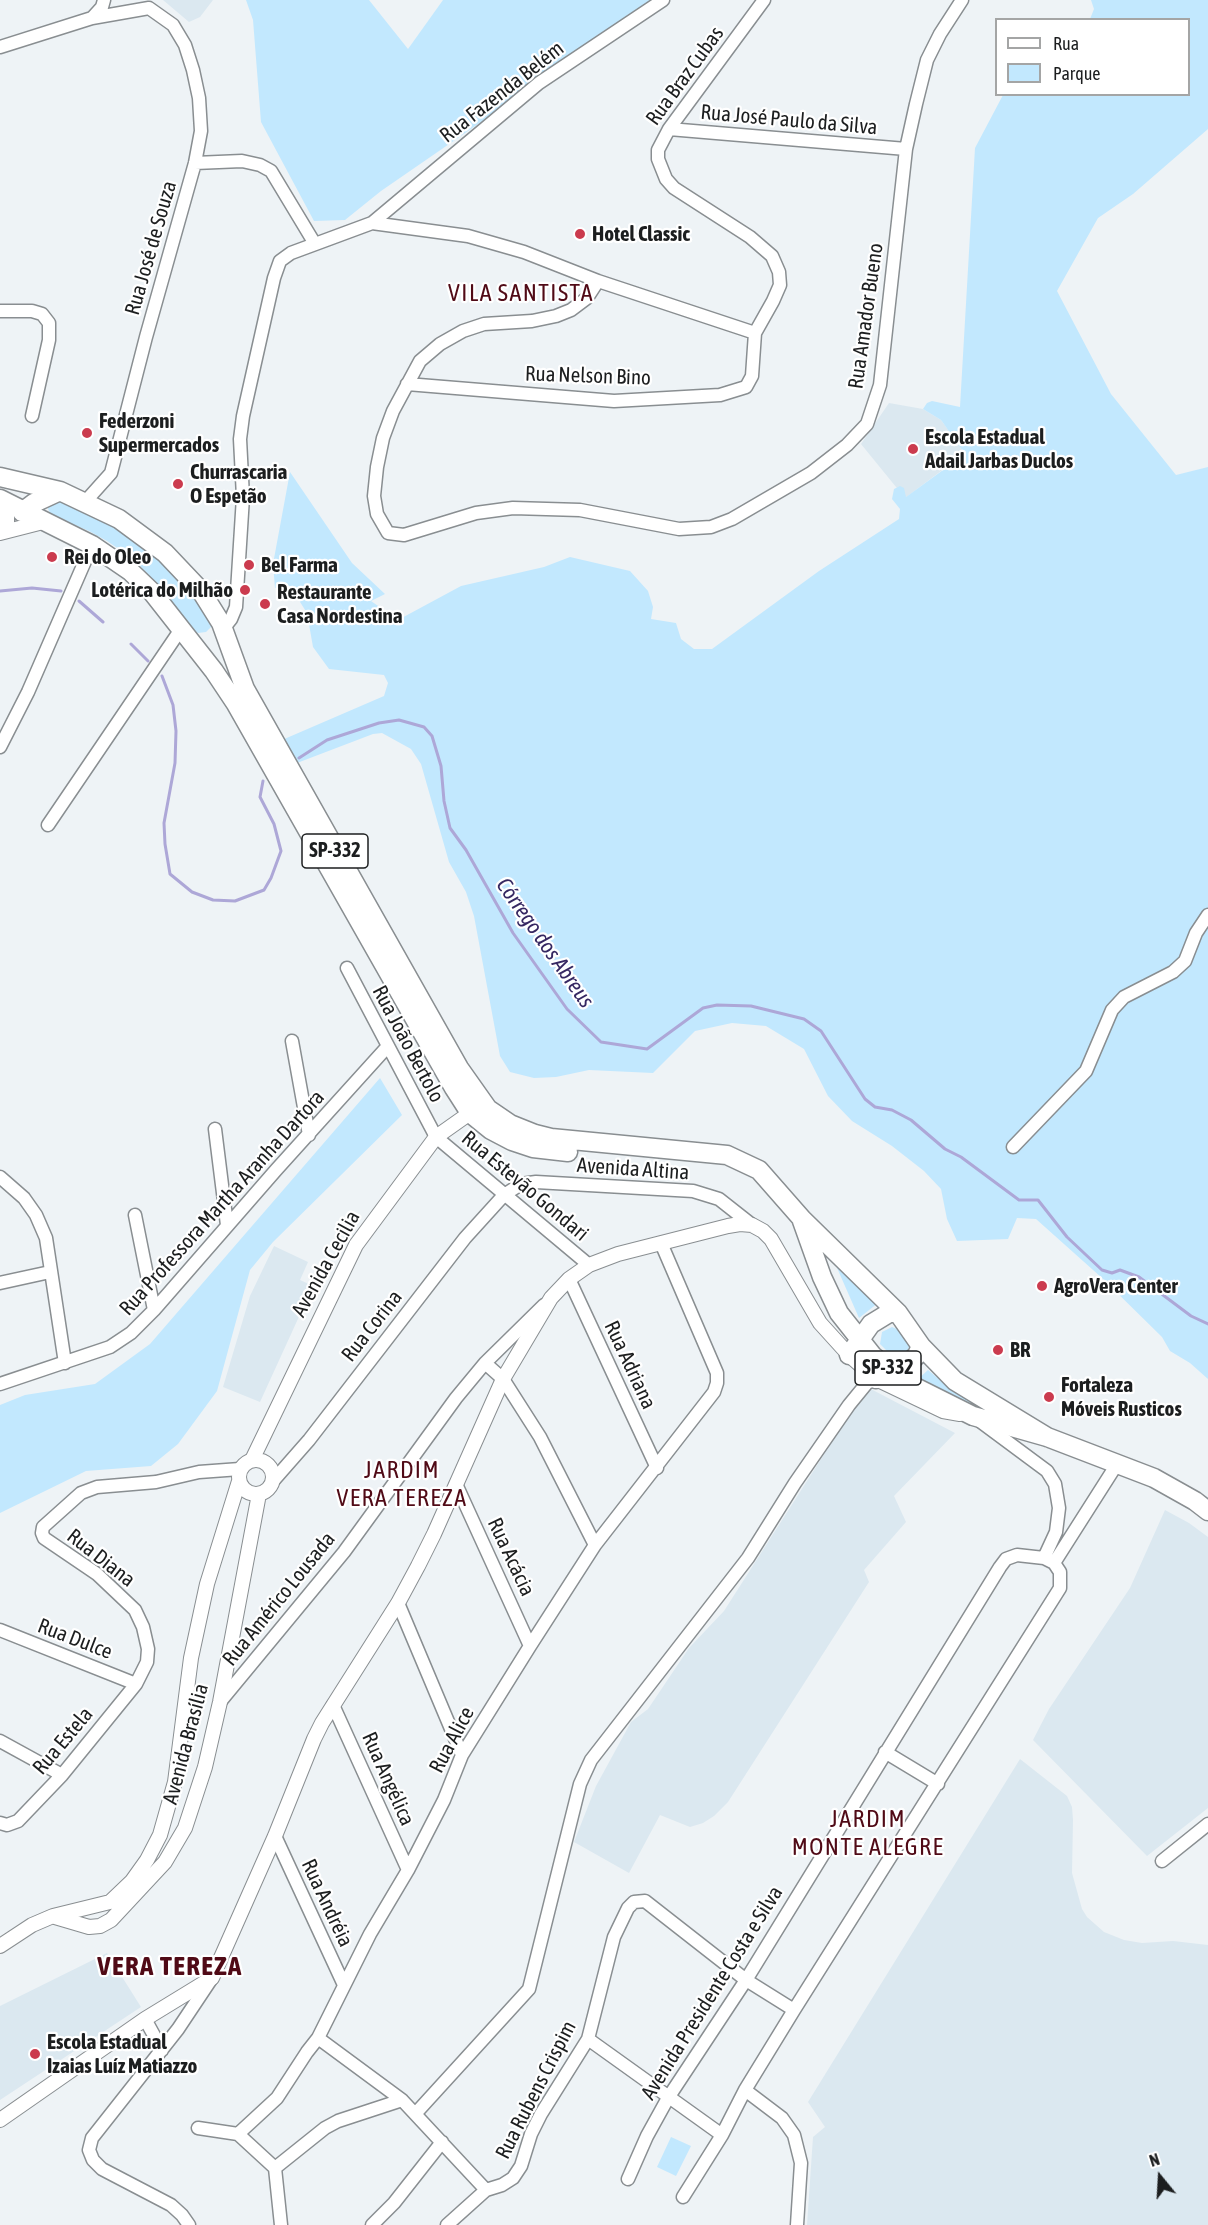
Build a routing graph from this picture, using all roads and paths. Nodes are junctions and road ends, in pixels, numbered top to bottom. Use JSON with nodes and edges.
{"nodes":[{"id":1,"x":104,"y":0,"type":"edge"},
{"id":2,"x":663,"y":0,"type":"edge"},
{"id":3,"x":764,"y":0,"type":"edge"},
{"id":4,"x":962,"y":0,"type":"edge"},
{"id":5,"x":92,"y":18,"type":"junction"},
{"id":6,"x":0,"y":47,"type":"edge"},
{"id":7,"x":669,"y":129,"type":"junction"},
{"id":8,"x":906,"y":149,"type":"junction"},
{"id":9,"x":195,"y":163,"type":"junction"},
{"id":10,"x":372,"y":223,"type":"junction"},
{"id":11,"x":315,"y":244,"type":"junction"},
{"id":12,"x":598,"y":281,"type":"junction"},
{"id":13,"x":0,"y":311,"type":"edge"},
{"id":14,"x":755,"y":333,"type":"junction"},
{"id":15,"x":407,"y":384,"type":"junction"},
{"id":16,"x":32,"y":416,"type":"dead end"},
{"id":17,"x":0,"y":477,"type":"edge"},
{"id":18,"x":54,"y":494,"type":"junction"},
{"id":19,"x":0,"y":500,"type":"edge"},
{"id":20,"x":86,"y":502,"type":"junction"},
{"id":21,"x":22,"y":512,"type":"junction"},
{"id":22,"x":43,"y":522,"type":"junction"},
{"id":23,"x":2,"y":529,"type":"edge"},
{"id":24,"x":93,"y":545,"type":"junction"},
{"id":25,"x":224,"y":629,"type":"junction"},
{"id":26,"x":187,"y":636,"type":"junction"},
{"id":27,"x":0,"y":747,"type":"edge"},
{"id":28,"x":48,"y":825,"type":"dead end"},
{"id":29,"x":1208,"y":915,"type":"edge"},
{"id":30,"x":347,"y":968,"type":"dead end"},
{"id":31,"x":292,"y":1041,"type":"dead end"},
{"id":32,"x":388,"y":1046,"type":"junction"},
{"id":33,"x":470,"y":1113,"type":"junction"},
{"id":34,"x":215,"y":1129,"type":"dead end"},
{"id":35,"x":309,"y":1134,"type":"junction"},
{"id":36,"x":436,"y":1137,"type":"junction"},
{"id":37,"x":1013,"y":1147,"type":"dead end"},
{"id":38,"x":648,"y":1149,"type":"junction"},
{"id":39,"x":0,"y":1178,"type":"edge"},
{"id":40,"x":504,"y":1195,"type":"junction"},
{"id":41,"x":135,"y":1215,"type":"dead end"},
{"id":42,"x":802,"y":1220,"type":"junction"},
{"id":43,"x":228,"y":1226,"type":"junction"},
{"id":44,"x":752,"y":1226,"type":"junction"},
{"id":45,"x":662,"y":1243,"type":"junction"},
{"id":46,"x":589,"y":1264,"type":"junction"},
{"id":47,"x":50,"y":1272,"type":"junction"},
{"id":48,"x":569,"y":1279,"type":"junction"},
{"id":49,"x":0,"y":1283,"type":"edge"},
{"id":50,"x":551,"y":1298,"type":"junction"},
{"id":51,"x":154,"y":1310,"type":"junction"},
{"id":52,"x":898,"y":1313,"type":"junction"},
{"id":53,"x":859,"y":1339,"type":"junction"},
{"id":54,"x":921,"y":1346,"type":"junction"},
{"id":55,"x":849,"y":1355,"type":"junction"},
{"id":56,"x":64,"y":1363,"type":"junction"},
{"id":57,"x":485,"y":1363,"type":"junction"},
{"id":58,"x":894,"y":1373,"type":"junction"},
{"id":59,"x":876,"y":1378,"type":"junction"},
{"id":60,"x":503,"y":1379,"type":"junction"},
{"id":61,"x":0,"y":1384,"type":"edge"},
{"id":62,"x":973,"y":1416,"type":"junction"},
{"id":63,"x":1047,"y":1437,"type":"junction"},
{"id":64,"x":252,"y":1460,"type":"junction"},
{"id":65,"x":1117,"y":1464,"type":"junction"},
{"id":66,"x":657,"y":1468,"type":"junction"},
{"id":67,"x":239,"y":1475,"type":"junction"},
{"id":68,"x":273,"y":1481,"type":"junction"},
{"id":69,"x":456,"y":1484,"type":"junction"},
{"id":70,"x":259,"y":1494,"type":"junction"},
{"id":71,"x":1208,"y":1511,"type":"edge"},
{"id":72,"x":595,"y":1545,"type":"junction"},
{"id":73,"x":1049,"y":1561,"type":"junction"},
{"id":74,"x":398,"y":1603,"type":"junction"},
{"id":75,"x":0,"y":1630,"type":"edge"},
{"id":76,"x":530,"y":1646,"type":"junction"},
{"id":77,"x":136,"y":1684,"type":"junction"},
{"id":78,"x":220,"y":1702,"type":"junction"},
{"id":79,"x":333,"y":1705,"type":"junction"},
{"id":80,"x":0,"y":1741,"type":"edge"},
{"id":81,"x":885,"y":1752,"type":"junction"},
{"id":82,"x":462,"y":1755,"type":"junction"},
{"id":83,"x":62,"y":1775,"type":"junction"},
{"id":84,"x":938,"y":1784,"type":"junction"},
{"id":85,"x":0,"y":1823,"type":"edge"},
{"id":86,"x":1208,"y":1824,"type":"edge"},
{"id":87,"x":275,"y":1836,"type":"junction"},
{"id":88,"x":1162,"y":1861,"type":"dead end"},
{"id":89,"x":408,"y":1870,"type":"junction"},
{"id":90,"x":115,"y":1906,"type":"junction"},
{"id":91,"x":0,"y":1946,"type":"edge"},
{"id":92,"x":212,"y":1978,"type":"junction"},
{"id":93,"x":746,"y":1980,"type":"junction"},
{"id":94,"x":344,"y":1986,"type":"junction"},
{"id":95,"x":794,"y":2010,"type":"junction"},
{"id":96,"x":145,"y":2019,"type":"junction"},
{"id":97,"x":318,"y":2038,"type":"junction"},
{"id":98,"x":588,"y":2039,"type":"junction"},
{"id":99,"x":162,"y":2050,"type":"junction"},
{"id":100,"x":745,"y":2090,"type":"junction"},
{"id":101,"x":668,"y":2098,"type":"junction"},
{"id":102,"x":402,"y":2100,"type":"junction"},
{"id":103,"x":416,"y":2113,"type":"junction"},
{"id":104,"x":0,"y":2120,"type":"edge"},
{"id":105,"x":198,"y":2128,"type":"dead end"},
{"id":106,"x":238,"y":2134,"type":"junction"},
{"id":107,"x":722,"y":2135,"type":"junction"},
{"id":108,"x":442,"y":2142,"type":"junction"},
{"id":109,"x":275,"y":2168,"type":"junction"},
{"id":110,"x":628,"y":2179,"type":"dead end"},
{"id":111,"x":486,"y":2190,"type":"junction"},
{"id":112,"x":683,"y":2197,"type":"dead end"},
{"id":113,"x":189,"y":2225,"type":"edge"},
{"id":114,"x":281,"y":2225,"type":"edge"},
{"id":115,"x":372,"y":2225,"type":"edge"},
{"id":116,"x":447,"y":2225,"type":"edge"},
{"id":117,"x":797,"y":2225,"type":"edge"}],
"edges":[{"from":1,"to":5,"type":"street"},
{"from":2,"to":10,"type":"street","name":"Rua Fazenda Belém"},
{"from":3,"to":7,"type":"street","name":"Rua Braz Cubas"},
{"from":4,"to":8,"type":"street","name":"Rua Amador Bueno"},
{"from":5,"to":6,"type":"street"},
{"from":5,"to":9,"type":"street","name":"Rua José de Souza"},
{"from":7,"to":8,"type":"street","name":"Rua José Paulo da Silva"},
{"from":7,"to":14,"type":"street","name":"Rua Braz Cubas"},
{"from":8,"to":15,"type":"street","name":"Rua Amador Bueno"},
{"from":9,"to":11,"type":"street"},
{"from":9,"to":20,"type":"street","name":"Rua José de Souza"},
{"from":10,"to":11,"type":"street"},
{"from":10,"to":12,"type":"street"},
{"from":11,"to":25,"type":"street"},
{"from":12,"to":14,"type":"street"},
{"from":12,"to":15,"type":"street","name":"Rua Amador Bueno"},
{"from":13,"to":16,"type":"street"},
{"from":14,"to":15,"type":"street","name":"Rua Nelson Bino"},
{"from":17,"to":18,"type":"main road","number":"SP-332"},
{"from":18,"to":20,"type":"main road","number":"SP-332"},
{"from":18,"to":21,"type":"main road"},
{"from":18,"to":22,"type":"main road"},
{"from":19,"to":21,"type":"main road","number":"SP-332"},
{"from":19,"to":23,"type":"main road"},
{"from":20,"to":25,"type":"main road","number":"SP-332"},
{"from":21,"to":22,"type":"main road","number":"SP-332"},
{"from":21,"to":23,"type":"street"},
{"from":22,"to":23,"type":"street"},
{"from":22,"to":24,"type":"main road","number":"SP-332"},
{"from":24,"to":26,"type":"main road","number":"SP-332"},
{"from":24,"to":27,"type":"street"},
{"from":25,"to":26,"type":"main road"},
{"from":25,"to":38,"type":"main road","number":"SP-332"},
{"from":26,"to":28,"type":"street"},
{"from":26,"to":33,"type":"main road","number":"SP-332"},
{"from":29,"to":37,"type":"street"},
{"from":30,"to":32,"type":"street","name":"Rua João Bertolo"},
{"from":31,"to":35,"type":"street"},
{"from":32,"to":35,"type":"street","name":"Rua Professora Martha Aranha Dartora"},
{"from":32,"to":36,"type":"street","name":"Rua João Bertolo"},
{"from":33,"to":36,"type":"street","name":"Avenida Cecilia"},
{"from":33,"to":38,"type":"main road","number":"SP-332"},
{"from":34,"to":43,"type":"street"},
{"from":35,"to":43,"type":"street","name":"Rua Professora Martha Aranha Dartora"},
{"from":36,"to":40,"type":"street","name":"Rua Estevão Gondari"},
{"from":36,"to":64,"type":"street","name":"Avenida Cecilia"},
{"from":38,"to":42,"type":"main road","number":"SP-332"},
{"from":39,"to":47,"type":"street"},
{"from":40,"to":44,"type":"street","name":"Avenida Altina"},
{"from":40,"to":46,"type":"street","name":"Rua Estevão Gondari"},
{"from":40,"to":68,"type":"street","name":"Rua Corina"},
{"from":41,"to":51,"type":"street"},
{"from":42,"to":52,"type":"main road","number":"SP-332"},
{"from":42,"to":53,"type":"main road","number":"SP-332"},
{"from":43,"to":51,"type":"street","name":"Rua Professora Martha Aranha Dartora"},
{"from":44,"to":45,"type":"street"},
{"from":44,"to":55,"type":"street"},
{"from":45,"to":46,"type":"street"},
{"from":45,"to":66,"type":"street","name":"Rua Alice"},
{"from":46,"to":48,"type":"street"},
{"from":47,"to":49,"type":"street"},
{"from":47,"to":56,"type":"street"},
{"from":48,"to":50,"type":"street"},
{"from":48,"to":66,"type":"street","name":"Rua Adriana"},
{"from":50,"to":57,"type":"street","name":"Rua Américo Lousada"},
{"from":50,"to":60,"type":"street"},
{"from":51,"to":56,"type":"street","name":"Rua Professora Martha Aranha Dartora"},
{"from":52,"to":53,"type":"main road"},
{"from":52,"to":54,"type":"main road","number":"SP-332"},
{"from":53,"to":55,"type":"main road"},
{"from":53,"to":58,"type":"main road","number":"SP-332"},
{"from":54,"to":58,"type":"main road"},
{"from":54,"to":63,"type":"main road","number":"SP-332"},
{"from":55,"to":59,"type":"street"},
{"from":56,"to":61,"type":"street","name":"Rua Professora Martha Aranha Dartora"},
{"from":57,"to":60,"type":"street"},
{"from":57,"to":78,"type":"street","name":"Rua Américo Lousada"},
{"from":58,"to":59,"type":"main road"},
{"from":58,"to":62,"type":"main road","number":"SP-332"},
{"from":59,"to":62,"type":"street"},
{"from":59,"to":103,"type":"street"},
{"from":60,"to":69,"type":"street"},
{"from":60,"to":72,"type":"street"},
{"from":62,"to":63,"type":"main road","number":"SP-332"},
{"from":62,"to":73,"type":"street"},
{"from":63,"to":65,"type":"main road","number":"SP-332"},
{"from":64,"to":67,"type":"street"},
{"from":64,"to":68,"type":"street"},
{"from":65,"to":71,"type":"main road","number":"SP-332"},
{"from":65,"to":73,"type":"street"},
{"from":66,"to":72,"type":"street","name":"Rua Alice"},
{"from":67,"to":70,"type":"street"},
{"from":67,"to":77,"type":"street","name":"Rua Diana"},
{"from":67,"to":90,"type":"street","name":"Avenida Brasília"},
{"from":68,"to":70,"type":"street"},
{"from":69,"to":74,"type":"street"},
{"from":69,"to":76,"type":"street","name":"Rua Acácia"},
{"from":70,"to":78,"type":"street","name":"Avenida Brasília"},
{"from":72,"to":76,"type":"street","name":"Rua Alice"},
{"from":73,"to":81,"type":"street","name":"Avenida Presidente Costa e Silva"},
{"from":73,"to":84,"type":"street"},
{"from":74,"to":79,"type":"street"},
{"from":74,"to":82,"type":"street"},
{"from":75,"to":77,"type":"street","name":"Rua Dulce"},
{"from":76,"to":82,"type":"street","name":"Rua Alice"},
{"from":77,"to":83,"type":"street","name":"Rua Estela"},
{"from":78,"to":90,"type":"street","name":"Avenida Brasília"},
{"from":79,"to":87,"type":"street"},
{"from":79,"to":89,"type":"street","name":"Rua Angélica"},
{"from":80,"to":83,"type":"street"},
{"from":81,"to":84,"type":"street"},
{"from":81,"to":93,"type":"street","name":"Avenida Presidente Costa e Silva"},
{"from":82,"to":89,"type":"street","name":"Rua Alice"},
{"from":83,"to":85,"type":"street","name":"Rua Estela"},
{"from":84,"to":95,"type":"street"},
{"from":86,"to":88,"type":"street"},
{"from":87,"to":92,"type":"street"},
{"from":87,"to":94,"type":"street","name":"Rua Andréia"},
{"from":89,"to":94,"type":"street","name":"Rua Alice"},
{"from":90,"to":91,"type":"street","name":"Avenida Brasília"},
{"from":92,"to":96,"type":"street"},
{"from":92,"to":99,"type":"street"},
{"from":93,"to":95,"type":"street"},
{"from":93,"to":98,"type":"street","name":"Rua Rubens Crispim"},
{"from":93,"to":101,"type":"street","name":"Avenida Presidente Costa e Silva"},
{"from":94,"to":97,"type":"street","name":"Rua Alice"},
{"from":95,"to":100,"type":"street"},
{"from":96,"to":99,"type":"street"},
{"from":96,"to":104,"type":"street"},
{"from":97,"to":102,"type":"street"},
{"from":97,"to":106,"type":"street","name":"Rua Alice"},
{"from":98,"to":101,"type":"street"},
{"from":98,"to":111,"type":"street","name":"Rua Rubens Crispim"},
{"from":99,"to":113,"type":"street"},
{"from":100,"to":107,"type":"street"},
{"from":100,"to":117,"type":"street"},
{"from":101,"to":107,"type":"street"},
{"from":101,"to":110,"type":"street","name":"Avenida Presidente Costa e Silva"},
{"from":102,"to":103,"type":"street"},
{"from":102,"to":109,"type":"street"},
{"from":103,"to":108,"type":"street"},
{"from":105,"to":106,"type":"street"},
{"from":106,"to":109,"type":"street"},
{"from":107,"to":112,"type":"street"},
{"from":108,"to":111,"type":"street"},
{"from":108,"to":115,"type":"street"},
{"from":109,"to":114,"type":"street"},
{"from":111,"to":116,"type":"street","name":"Rua Rubens Crispim"}]}
